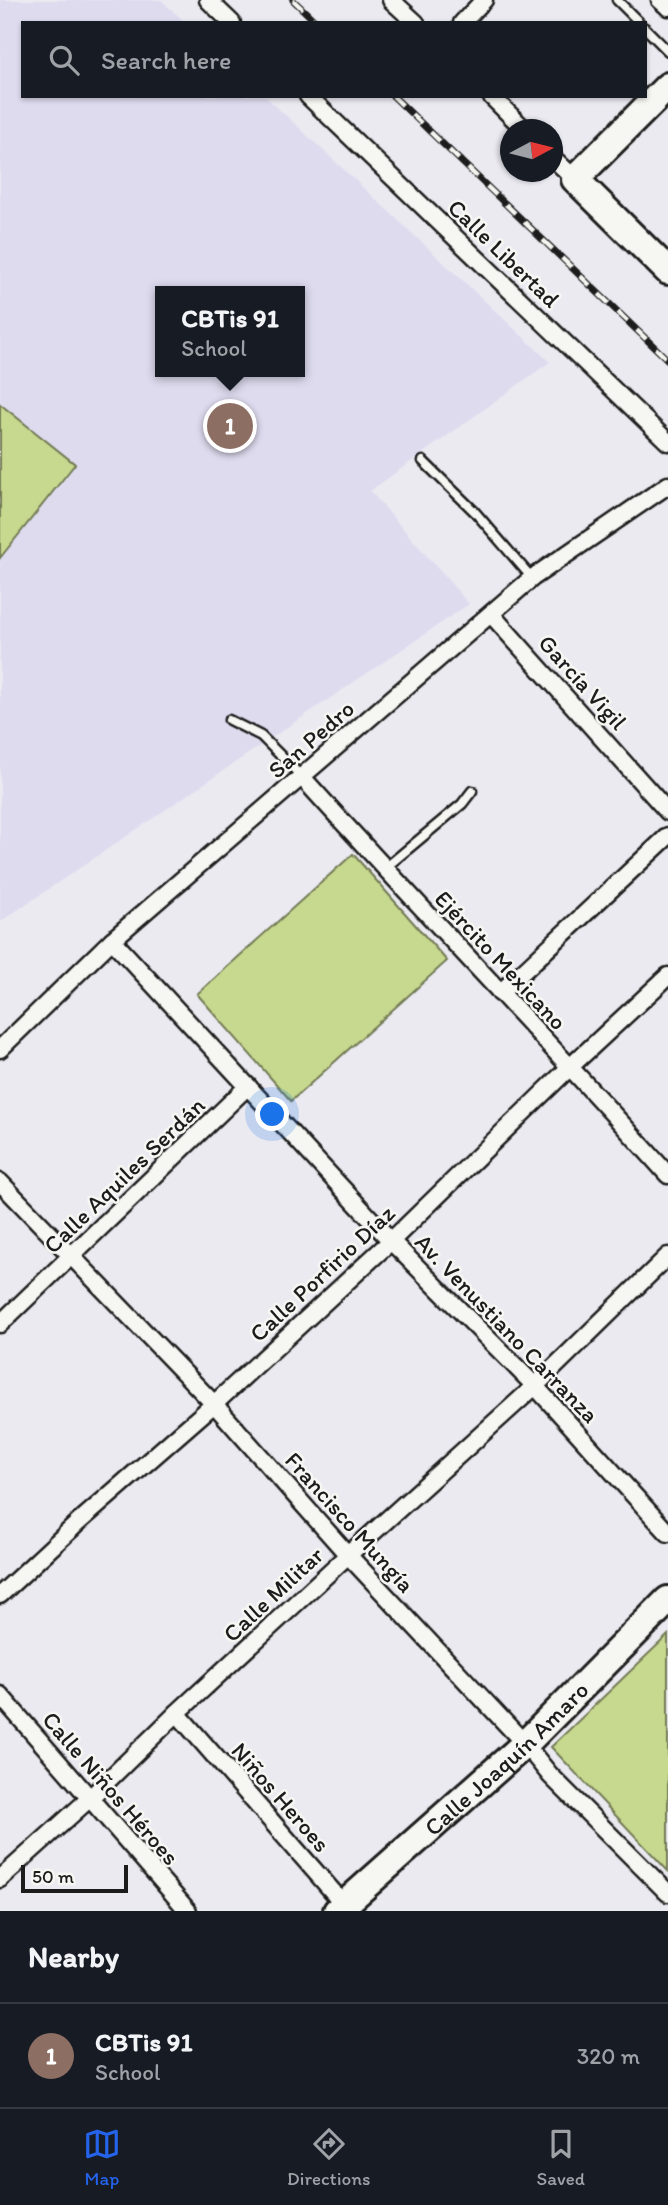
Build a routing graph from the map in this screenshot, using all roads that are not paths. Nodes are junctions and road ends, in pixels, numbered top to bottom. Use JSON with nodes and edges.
{"nodes":[{"id":1,"x":208,"y":0,"type":"edge"},
{"id":2,"x":391,"y":0,"type":"edge"},
{"id":3,"x":484,"y":0,"type":"edge"},
{"id":4,"x":617,"y":0,"type":"edge"},
{"id":5,"x":660,"y":0,"type":"edge"},
{"id":6,"x":668,"y":7,"type":"edge"},
{"id":7,"x":230,"y":21,"type":"edge"},
{"id":8,"x":414,"y":21,"type":"edge"},
{"id":9,"x":464,"y":21,"type":"edge"},
{"id":10,"x":638,"y":21,"type":"edge"},
{"id":11,"x":647,"y":30,"type":"edge"},
{"id":12,"x":668,"y":51,"type":"edge"},
{"id":13,"x":668,"y":86,"type":"edge"},
{"id":14,"x":310,"y":98,"type":"edge"},
{"id":15,"x":493,"y":98,"type":"edge"},
{"id":16,"x":514,"y":119,"type":"edge"},
{"id":17,"x":563,"y":168,"type":"edge"},
{"id":18,"x":575,"y":179,"type":"junction"},
{"id":19,"x":668,"y":271,"type":"edge"},
{"id":20,"x":668,"y":442,"type":"edge"},
{"id":21,"x":423,"y":461,"type":"dead end"},
{"id":22,"x":668,"y":485,"type":"edge"},
{"id":23,"x":532,"y":578,"type":"junction"},
{"id":24,"x":491,"y":614,"type":"junction"},
{"id":25,"x":229,"y":720,"type":"dead end"},
{"id":26,"x":302,"y":777,"type":"junction"},
{"id":27,"x":472,"y":791,"type":"dead end"},
{"id":28,"x":668,"y":812,"type":"edge"},
{"id":29,"x":668,"y":836,"type":"edge"},
{"id":30,"x":384,"y":869,"type":"junction"},
{"id":31,"x":112,"y":940,"type":"junction"},
{"id":32,"x":668,"y":976,"type":"edge"},
{"id":33,"x":500,"y":993,"type":"junction"},
{"id":34,"x":0,"y":1049,"type":"edge"},
{"id":35,"x":571,"y":1066,"type":"junction"},
{"id":36,"x":248,"y":1086,"type":"junction"},
{"id":37,"x":668,"y":1175,"type":"edge"},
{"id":38,"x":0,"y":1182,"type":"edge"},
{"id":39,"x":391,"y":1241,"type":"junction"},
{"id":40,"x":668,"y":1256,"type":"edge"},
{"id":41,"x":71,"y":1258,"type":"junction"},
{"id":42,"x":0,"y":1324,"type":"edge"},
{"id":43,"x":535,"y":1386,"type":"junction"},
{"id":44,"x":214,"y":1404,"type":"junction"},
{"id":45,"x":668,"y":1533,"type":"edge"},
{"id":46,"x":348,"y":1555,"type":"junction"},
{"id":47,"x":0,"y":1595,"type":"edge"},
{"id":48,"x":668,"y":1600,"type":"edge"},
{"id":49,"x":0,"y":1695,"type":"edge"},
{"id":50,"x":177,"y":1713,"type":"junction"},
{"id":51,"x":525,"y":1744,"type":"junction"},
{"id":52,"x":89,"y":1799,"type":"junction"},
{"id":53,"x":0,"y":1879,"type":"edge"},
{"id":54,"x":668,"y":1893,"type":"edge"},
{"id":55,"x":344,"y":1909,"type":"edge"},
{"id":56,"x":188,"y":1911,"type":"edge"}],
"edges":[{"from":1,"to":7,"type":"street"},
{"from":2,"to":8,"type":"street"},
{"from":3,"to":9,"type":"street"},
{"from":4,"to":10,"type":"lane"},
{"from":5,"to":6,"type":"street"},
{"from":11,"to":12,"type":"lane"},
{"from":13,"to":18,"type":"main road"},
{"from":14,"to":20,"type":"street","name":"Calle Libertad"},
{"from":15,"to":16,"type":"street"},
{"from":17,"to":18,"type":"street"},
{"from":18,"to":19,"type":"main road"},
{"from":21,"to":23,"type":"lane"},
{"from":22,"to":23,"type":"street","name":"San Pedro"},
{"from":23,"to":24,"type":"street","name":"San Pedro"},
{"from":24,"to":26,"type":"street","name":"San Pedro"},
{"from":24,"to":28,"type":"street","name":"García Vigil"},
{"from":25,"to":26,"type":"lane"},
{"from":26,"to":30,"type":"street","name":"Ejército Mexicano"},
{"from":26,"to":31,"type":"street","name":"San Pedro"},
{"from":27,"to":30,"type":"lane"},
{"from":29,"to":33,"type":"street"},
{"from":30,"to":33,"type":"street","name":"Ejército Mexicano"},
{"from":31,"to":34,"type":"street","name":"San Pedro"},
{"from":31,"to":36,"type":"street","name":"Av. Venustiano Carranza"},
{"from":32,"to":35,"type":"street","name":"Calle Porfirio Díaz"},
{"from":33,"to":35,"type":"street","name":"Ejército Mexicano"},
{"from":35,"to":37,"type":"street","name":"Ejército Mexicano"},
{"from":35,"to":39,"type":"street","name":"Calle Porfirio Díaz"},
{"from":36,"to":39,"type":"street","name":"Av. Venustiano Carranza"},
{"from":36,"to":41,"type":"street","name":"Calle Aquiles Serdán"},
{"from":38,"to":41,"type":"street","name":"Francisco Mungía"},
{"from":39,"to":43,"type":"street","name":"Av. Venustiano Carranza"},
{"from":39,"to":44,"type":"street","name":"Calle Porfirio Díaz"},
{"from":40,"to":43,"type":"street","name":"Calle Militar"},
{"from":41,"to":42,"type":"street","name":"Calle Aquiles Serdán"},
{"from":41,"to":44,"type":"street","name":"Francisco Mungía"},
{"from":43,"to":45,"type":"street","name":"Av. Venustiano Carranza"},
{"from":43,"to":46,"type":"street","name":"Calle Militar"},
{"from":44,"to":46,"type":"street","name":"Francisco Mungía"},
{"from":44,"to":47,"type":"street","name":"Calle Porfirio Díaz"},
{"from":46,"to":50,"type":"street","name":"Calle Militar"},
{"from":46,"to":51,"type":"street","name":"Francisco Mungía"},
{"from":48,"to":51,"type":"main road","name":"Calle Joaquín Amaro"},
{"from":49,"to":52,"type":"street","name":"Calle Niños Héroes"},
{"from":50,"to":52,"type":"street","name":"Calle Militar"},
{"from":50,"to":55,"type":"street","name":"Niños Heroes"},
{"from":51,"to":54,"type":"street","name":"Francisco Mungía"},
{"from":51,"to":55,"type":"main road","name":"Calle Joaquín Amaro"},
{"from":52,"to":53,"type":"street","name":"Calle Militar"},
{"from":52,"to":56,"type":"street","name":"Calle Niños Héroes"}]}
